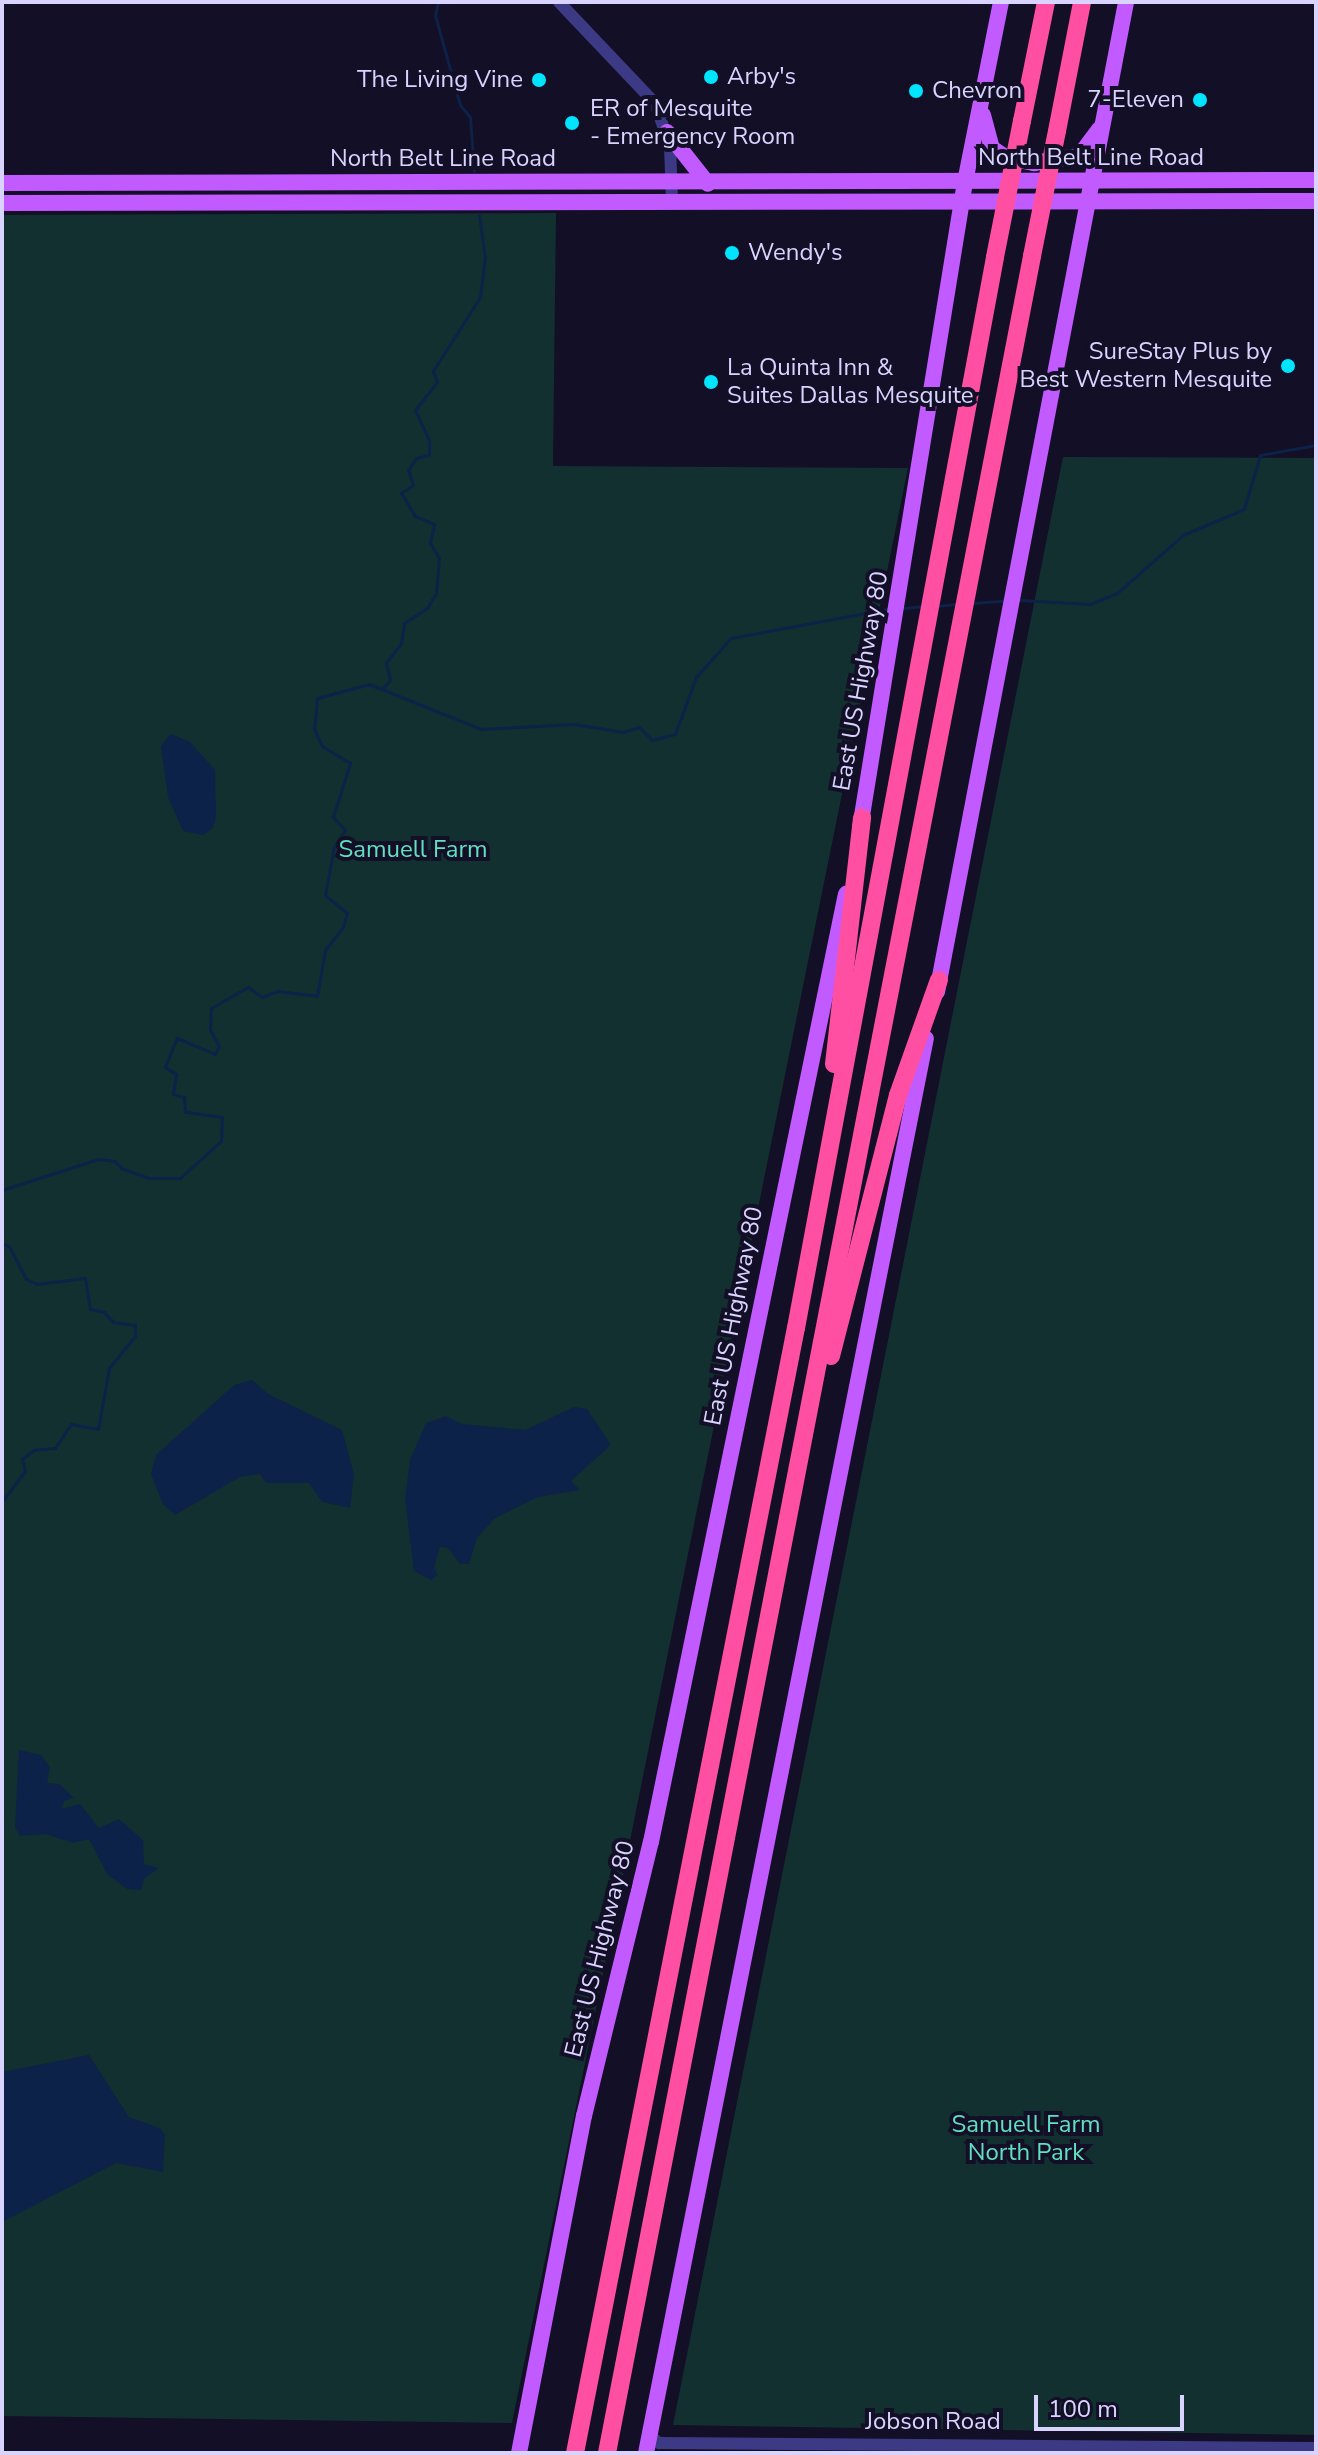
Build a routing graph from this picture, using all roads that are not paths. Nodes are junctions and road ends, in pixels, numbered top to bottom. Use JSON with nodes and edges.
{"nodes":[{"id":1,"x":559,"y":2,"type":"edge"},
{"id":2,"x":1001,"y":2,"type":"edge"},
{"id":3,"x":1046,"y":2,"type":"edge"},
{"id":4,"x":1082,"y":2,"type":"edge"},
{"id":5,"x":1126,"y":2,"type":"edge"},
{"id":6,"x":983,"y":81,"type":"junction"},
{"id":7,"x":1105,"y":118,"type":"junction"},
{"id":8,"x":667,"y":132,"type":"junction"},
{"id":9,"x":1316,"y":180,"type":"edge"},
{"id":10,"x":965,"y":182,"type":"junction"},
{"id":11,"x":1094,"y":182,"type":"junction"},
{"id":12,"x":2,"y":183,"type":"edge"},
{"id":13,"x":307,"y":183,"type":"junction"},
{"id":14,"x":808,"y":183,"type":"junction"},
{"id":15,"x":671,"y":184,"type":"junction"},
{"id":16,"x":708,"y":184,"type":"junction"},
{"id":17,"x":672,"y":201,"type":"junction"},
{"id":18,"x":807,"y":201,"type":"junction"},
{"id":19,"x":962,"y":201,"type":"junction"},
{"id":20,"x":1092,"y":201,"type":"junction"},
{"id":21,"x":1316,"y":201,"type":"edge"},
{"id":22,"x":308,"y":202,"type":"junction"},
{"id":23,"x":2,"y":203,"type":"edge"},
{"id":24,"x":862,"y":818,"type":"junction"},
{"id":25,"x":939,"y":980,"type":"junction"},
{"id":26,"x":796,"y":1328,"type":"junction"},
{"id":27,"x":777,"y":1576,"type":"junction"},
{"id":28,"x":649,"y":2435,"type":"junction"},
{"id":29,"x":1316,"y":2448,"type":"edge"},
{"id":30,"x":575,"y":2449,"type":"edge"},
{"id":31,"x":879,"y":2450,"type":"edge"},
{"id":32,"x":519,"y":2453,"type":"edge"},
{"id":33,"x":607,"y":2453,"type":"edge"},
{"id":34,"x":646,"y":2453,"type":"edge"}],
"edges":[{"from":1,"to":8,"type":"street"},
{"from":2,"to":6,"type":"main road"},
{"from":3,"to":26,"type":"highway","bridge":true},
{"from":4,"to":27,"type":"highway","bridge":true},
{"from":5,"to":7,"type":"main road"},
{"from":6,"to":7,"type":"main road"},
{"from":6,"to":10,"type":"main road","name":"East US Highway 80"},
{"from":7,"to":11,"type":"main road"},
{"from":8,"to":15,"type":"street"},
{"from":8,"to":16,"type":"main road"},
{"from":9,"to":11,"type":"main road","name":"North Belt Line Road"},
{"from":10,"to":11,"type":"main road","name":"North Belt Line Road"},
{"from":10,"to":14,"type":"main road","name":"North Belt Line Road"},
{"from":10,"to":19,"type":"main road","name":"East US Highway 80"},
{"from":11,"to":20,"type":"main road"},
{"from":12,"to":13,"type":"main road","name":"North Belt Line Road"},
{"from":13,"to":15,"type":"main road","name":"North Belt Line Road"},
{"from":13,"to":22,"type":"main road"},
{"from":14,"to":16,"type":"main road","name":"North Belt Line Road"},
{"from":14,"to":18,"type":"main road"},
{"from":15,"to":16,"type":"main road","name":"North Belt Line Road"},
{"from":15,"to":17,"type":"street"},
{"from":17,"to":18,"type":"main road","name":"North Belt Line Road"},
{"from":17,"to":22,"type":"main road","name":"North Belt Line Road"},
{"from":18,"to":19,"type":"main road","name":"North Belt Line Road"},
{"from":19,"to":20,"type":"main road","name":"North Belt Line Road"},
{"from":19,"to":24,"type":"main road","name":"East US Highway 80"},
{"from":20,"to":21,"type":"main road","name":"North Belt Line Road"},
{"from":20,"to":25,"type":"main road"},
{"from":22,"to":23,"type":"main road","name":"North Belt Line Road"},
{"from":24,"to":26,"type":"highway"},
{"from":24,"to":32,"type":"main road","name":"East US Highway 80"},
{"from":25,"to":27,"type":"highway"},
{"from":25,"to":28,"type":"main road"},
{"from":26,"to":30,"type":"highway"},
{"from":27,"to":33,"type":"highway"},
{"from":28,"to":31,"type":"street","name":"Jobson Road"},
{"from":28,"to":34,"type":"main road"},
{"from":29,"to":31,"type":"street","name":"Jobson Road"}]}
